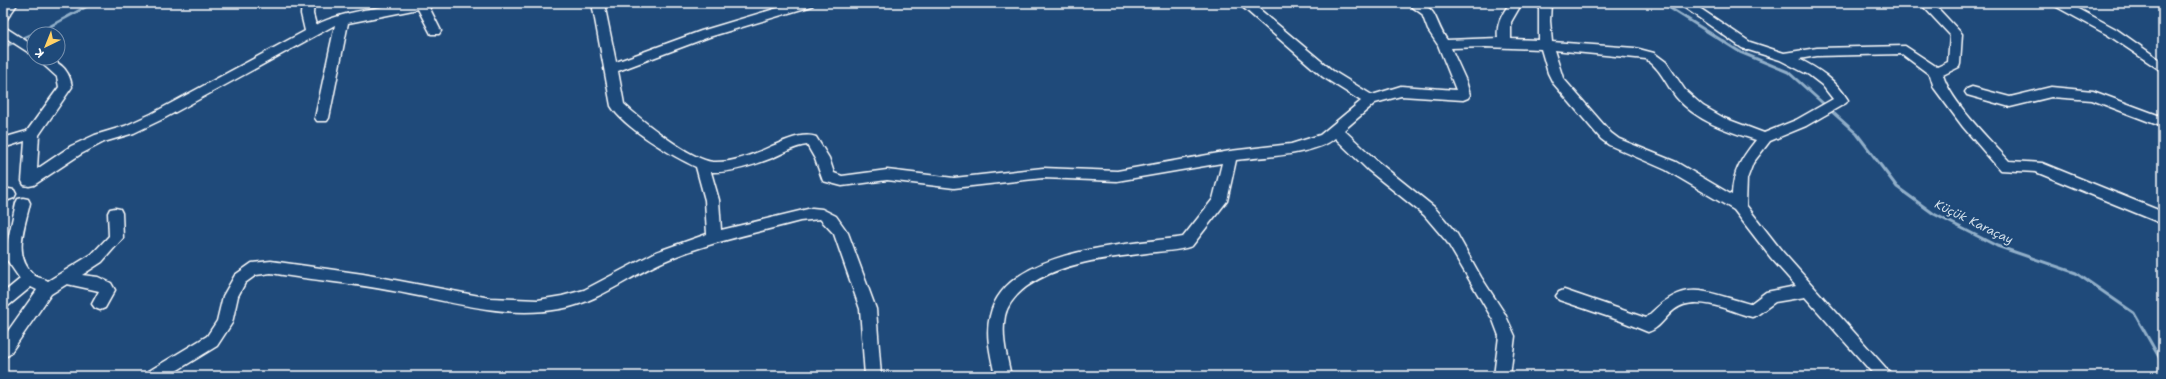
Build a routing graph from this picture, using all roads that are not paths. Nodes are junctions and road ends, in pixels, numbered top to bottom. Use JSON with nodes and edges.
{"nodes":[{"id":1,"x":12,"y":3,"type":"edge"},
{"id":2,"x":308,"y":3,"type":"edge"},
{"id":3,"x":598,"y":3,"type":"edge"},
{"id":4,"x":808,"y":3,"type":"edge"},
{"id":5,"x":1244,"y":3,"type":"edge"},
{"id":6,"x":1413,"y":3,"type":"edge"},
{"id":7,"x":1516,"y":3,"type":"edge"},
{"id":8,"x":1545,"y":3,"type":"edge"},
{"id":9,"x":1684,"y":3,"type":"edge"},
{"id":10,"x":1926,"y":3,"type":"edge"},
{"id":11,"x":2059,"y":3,"type":"edge"},
{"id":12,"x":425,"y":4,"type":"edge"},
{"id":13,"x":3,"y":16,"type":"edge"},
{"id":14,"x":342,"y":20,"type":"junction"},
{"id":15,"x":5,"y":31,"type":"edge"},
{"id":16,"x":435,"y":31,"type":"dead end"},
{"id":17,"x":312,"y":32,"type":"junction"},
{"id":18,"x":1444,"y":44,"type":"junction"},
{"id":19,"x":1506,"y":44,"type":"junction"},
{"id":20,"x":1546,"y":45,"type":"junction"},
{"id":21,"x":26,"y":47,"type":"edge"},
{"id":22,"x":1784,"y":57,"type":"junction"},
{"id":23,"x":53,"y":66,"type":"edge"},
{"id":24,"x":612,"y":68,"type":"junction"},
{"id":25,"x":2163,"y":68,"type":"edge"},
{"id":26,"x":1936,"y":73,"type":"junction"},
{"id":27,"x":1972,"y":92,"type":"dead end"},
{"id":28,"x":1370,"y":100,"type":"junction"},
{"id":29,"x":322,"y":118,"type":"dead end"},
{"id":30,"x":2163,"y":122,"type":"edge"},
{"id":31,"x":1336,"y":131,"type":"junction"},
{"id":32,"x":32,"y":134,"type":"junction"},
{"id":33,"x":1765,"y":138,"type":"junction"},
{"id":34,"x":3,"y":143,"type":"edge"},
{"id":35,"x":1230,"y":156,"type":"junction"},
{"id":36,"x":702,"y":165,"type":"junction"},
{"id":37,"x":23,"y":203,"type":"dead end"},
{"id":38,"x":1740,"y":206,"type":"junction"},
{"id":39,"x":115,"y":213,"type":"dead end"},
{"id":40,"x":2163,"y":218,"type":"edge"},
{"id":41,"x":714,"y":237,"type":"junction"},
{"id":42,"x":65,"y":278,"type":"junction"},
{"id":43,"x":29,"y":280,"type":"junction"},
{"id":44,"x":46,"y":290,"type":"junction"},
{"id":45,"x":1809,"y":290,"type":"junction"},
{"id":46,"x":1564,"y":296,"type":"dead end"},
{"id":47,"x":3,"y":302,"type":"edge"},
{"id":48,"x":100,"y":304,"type":"dead end"},
{"id":49,"x":3,"y":350,"type":"edge"},
{"id":50,"x":155,"y":376,"type":"edge"},
{"id":51,"x":873,"y":376,"type":"edge"},
{"id":52,"x":1003,"y":376,"type":"edge"},
{"id":53,"x":1502,"y":376,"type":"edge"},
{"id":54,"x":1885,"y":376,"type":"edge"}],
"edges":[{"from":1,"to":13,"type":"street"},
{"from":2,"to":17,"type":"street"},
{"from":3,"to":24,"type":"street"},
{"from":4,"to":24,"type":"street"},
{"from":5,"to":28,"type":"street"},
{"from":6,"to":18,"type":"street"},
{"from":7,"to":19,"type":"street"},
{"from":8,"to":20,"type":"street"},
{"from":9,"to":22,"type":"street"},
{"from":10,"to":26,"type":"street"},
{"from":11,"to":25,"type":"street"},
{"from":12,"to":14,"type":"street"},
{"from":12,"to":16,"type":"street"},
{"from":14,"to":17,"type":"street"},
{"from":14,"to":29,"type":"street"},
{"from":15,"to":21,"type":"street"},
{"from":17,"to":32,"type":"street"},
{"from":18,"to":19,"type":"street"},
{"from":18,"to":28,"type":"street"},
{"from":19,"to":20,"type":"street"},
{"from":20,"to":33,"type":"street"},
{"from":20,"to":38,"type":"street"},
{"from":22,"to":26,"type":"street"},
{"from":22,"to":33,"type":"street"},
{"from":23,"to":32,"type":"street"},
{"from":24,"to":36,"type":"street"},
{"from":26,"to":40,"type":"street"},
{"from":27,"to":30,"type":"street"},
{"from":28,"to":31,"type":"street"},
{"from":31,"to":35,"type":"street"},
{"from":31,"to":53,"type":"street"},
{"from":32,"to":34,"type":"street"},
{"from":33,"to":38,"type":"street"},
{"from":35,"to":36,"type":"street"},
{"from":35,"to":52,"type":"street"},
{"from":36,"to":41,"type":"street"},
{"from":37,"to":43,"type":"street"},
{"from":38,"to":45,"type":"street"},
{"from":39,"to":42,"type":"street"},
{"from":41,"to":50,"type":"street"},
{"from":41,"to":51,"type":"street"},
{"from":42,"to":44,"type":"street"},
{"from":42,"to":48,"type":"street"},
{"from":43,"to":44,"type":"street"},
{"from":43,"to":47,"type":"street"},
{"from":44,"to":49,"type":"street"},
{"from":45,"to":46,"type":"street"},
{"from":45,"to":54,"type":"street"}]}
